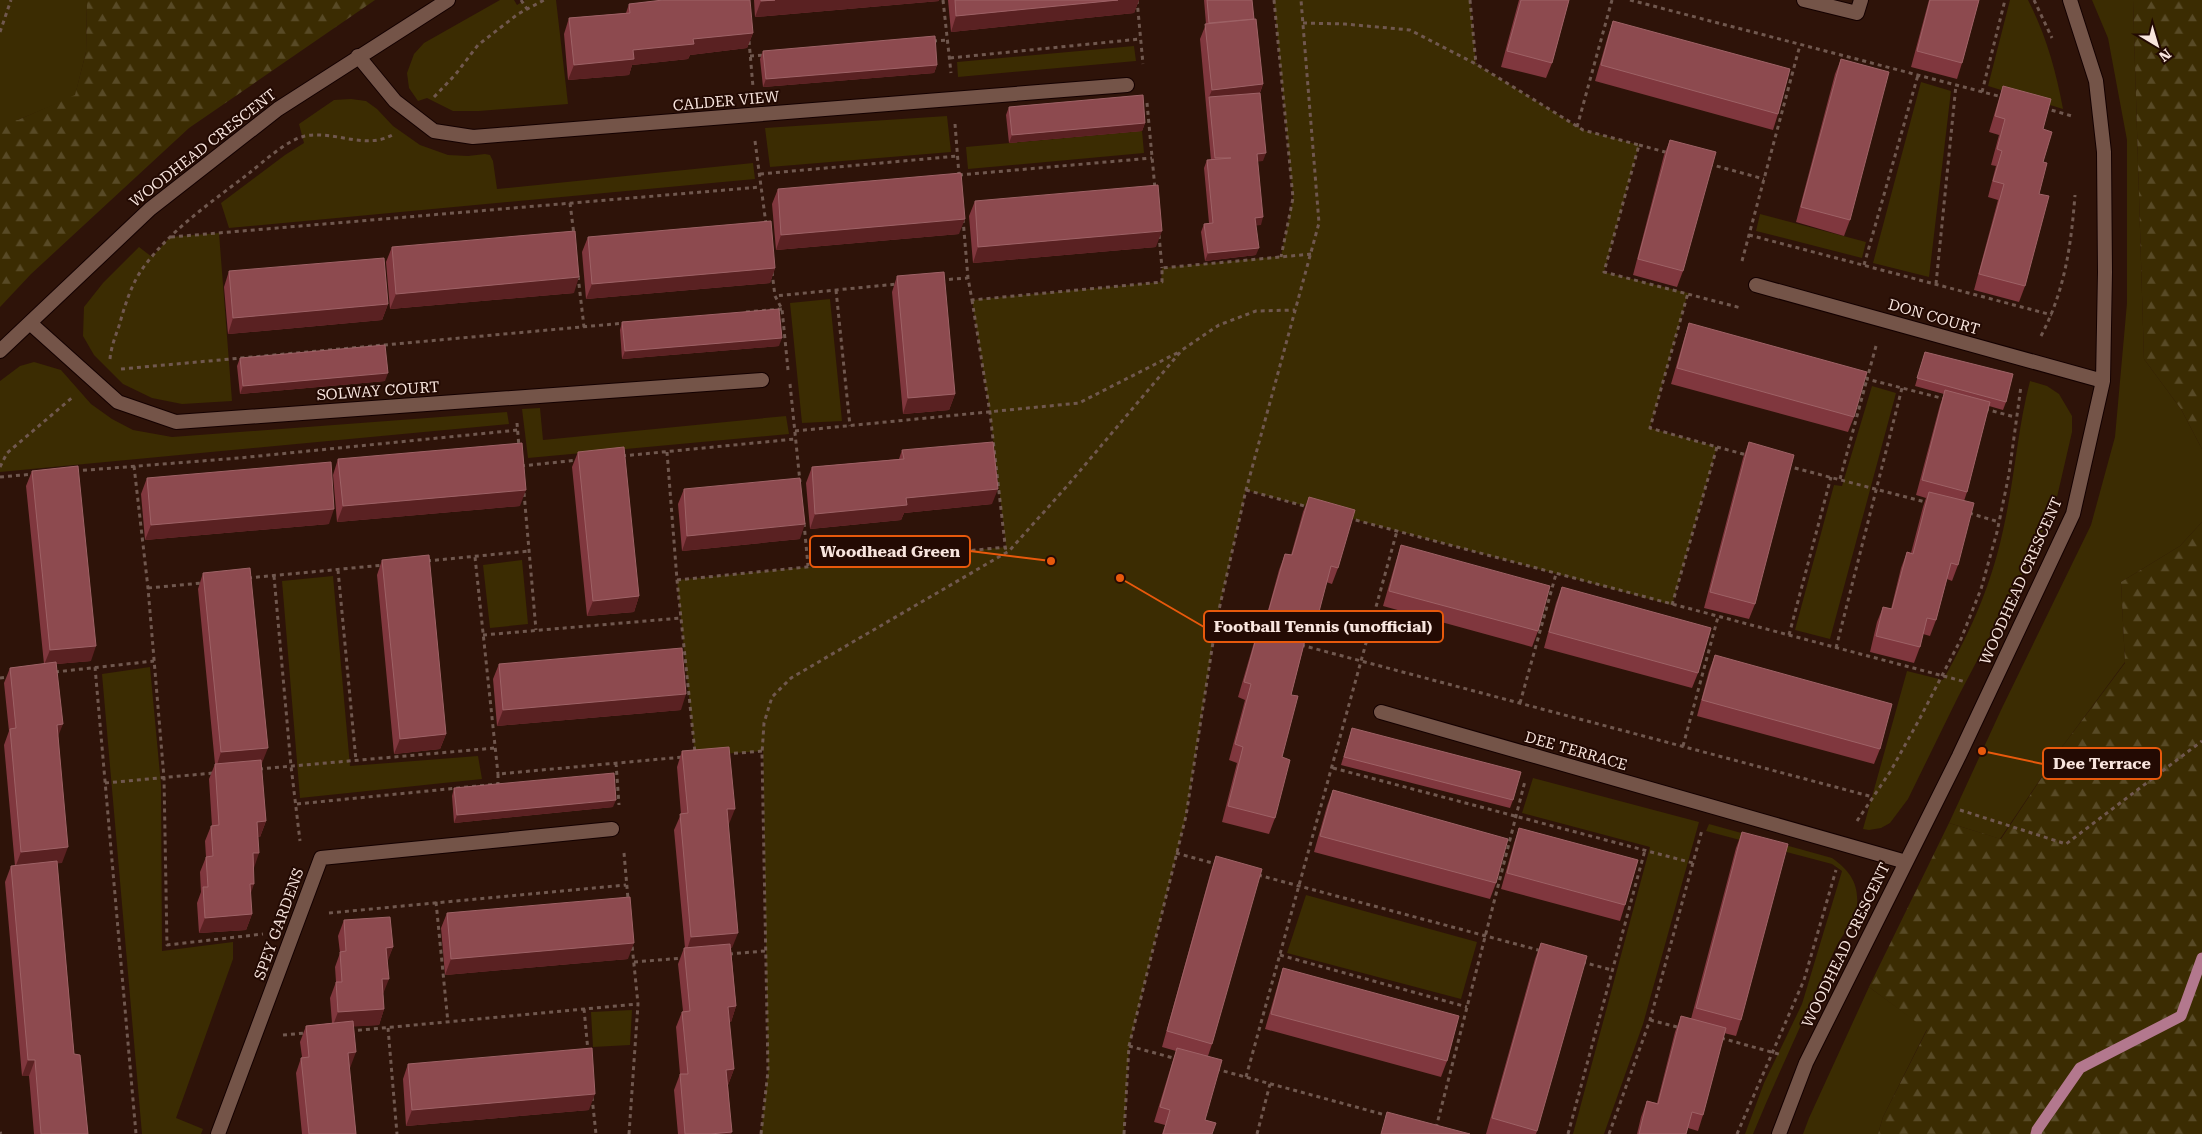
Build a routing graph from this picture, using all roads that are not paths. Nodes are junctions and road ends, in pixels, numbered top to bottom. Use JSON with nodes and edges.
{"nodes":[{"id":1,"x":448,"y":0,"type":"edge"},
{"id":2,"x":1804,"y":0,"type":"edge"},
{"id":3,"x":1861,"y":0,"type":"edge"},
{"id":4,"x":2070,"y":0,"type":"edge"},
{"id":5,"x":358,"y":56,"type":"junction"},
{"id":6,"x":1127,"y":85,"type":"dead end"},
{"id":7,"x":1756,"y":285,"type":"dead end"},
{"id":8,"x":30,"y":323,"type":"junction"},
{"id":9,"x":0,"y":350,"type":"edge"},
{"id":10,"x":762,"y":380,"type":"dead end"},
{"id":11,"x":2103,"y":381,"type":"junction"},
{"id":12,"x":1381,"y":712,"type":"dead end"},
{"id":13,"x":612,"y":829,"type":"dead end"},
{"id":14,"x":1906,"y":862,"type":"junction"},
{"id":15,"x":218,"y":1134,"type":"edge"},
{"id":16,"x":1780,"y":1134,"type":"edge"}],
"edges":[{"from":1,"to":5,"type":"street","name":"WOODHEAD CRESCENT"},
{"from":2,"to":3,"type":"street"},
{"from":4,"to":11,"type":"street","name":"WOODHEAD CRESCENT"},
{"from":5,"to":6,"type":"street","name":"CALDER VIEW"},
{"from":5,"to":8,"type":"street","name":"WOODHEAD CRESCENT"},
{"from":7,"to":11,"type":"street","name":"DON COURT"},
{"from":8,"to":9,"type":"street","name":"WOODHEAD CRESCENT"},
{"from":8,"to":10,"type":"street","name":"SOLWAY COURT"},
{"from":11,"to":14,"type":"street","name":"WOODHEAD CRESCENT"},
{"from":12,"to":14,"type":"street","name":"DEE TERRACE"},
{"from":13,"to":15,"type":"street","name":"SPEY GARDENS"},
{"from":14,"to":16,"type":"street","name":"WOODHEAD CRESCENT"}]}
